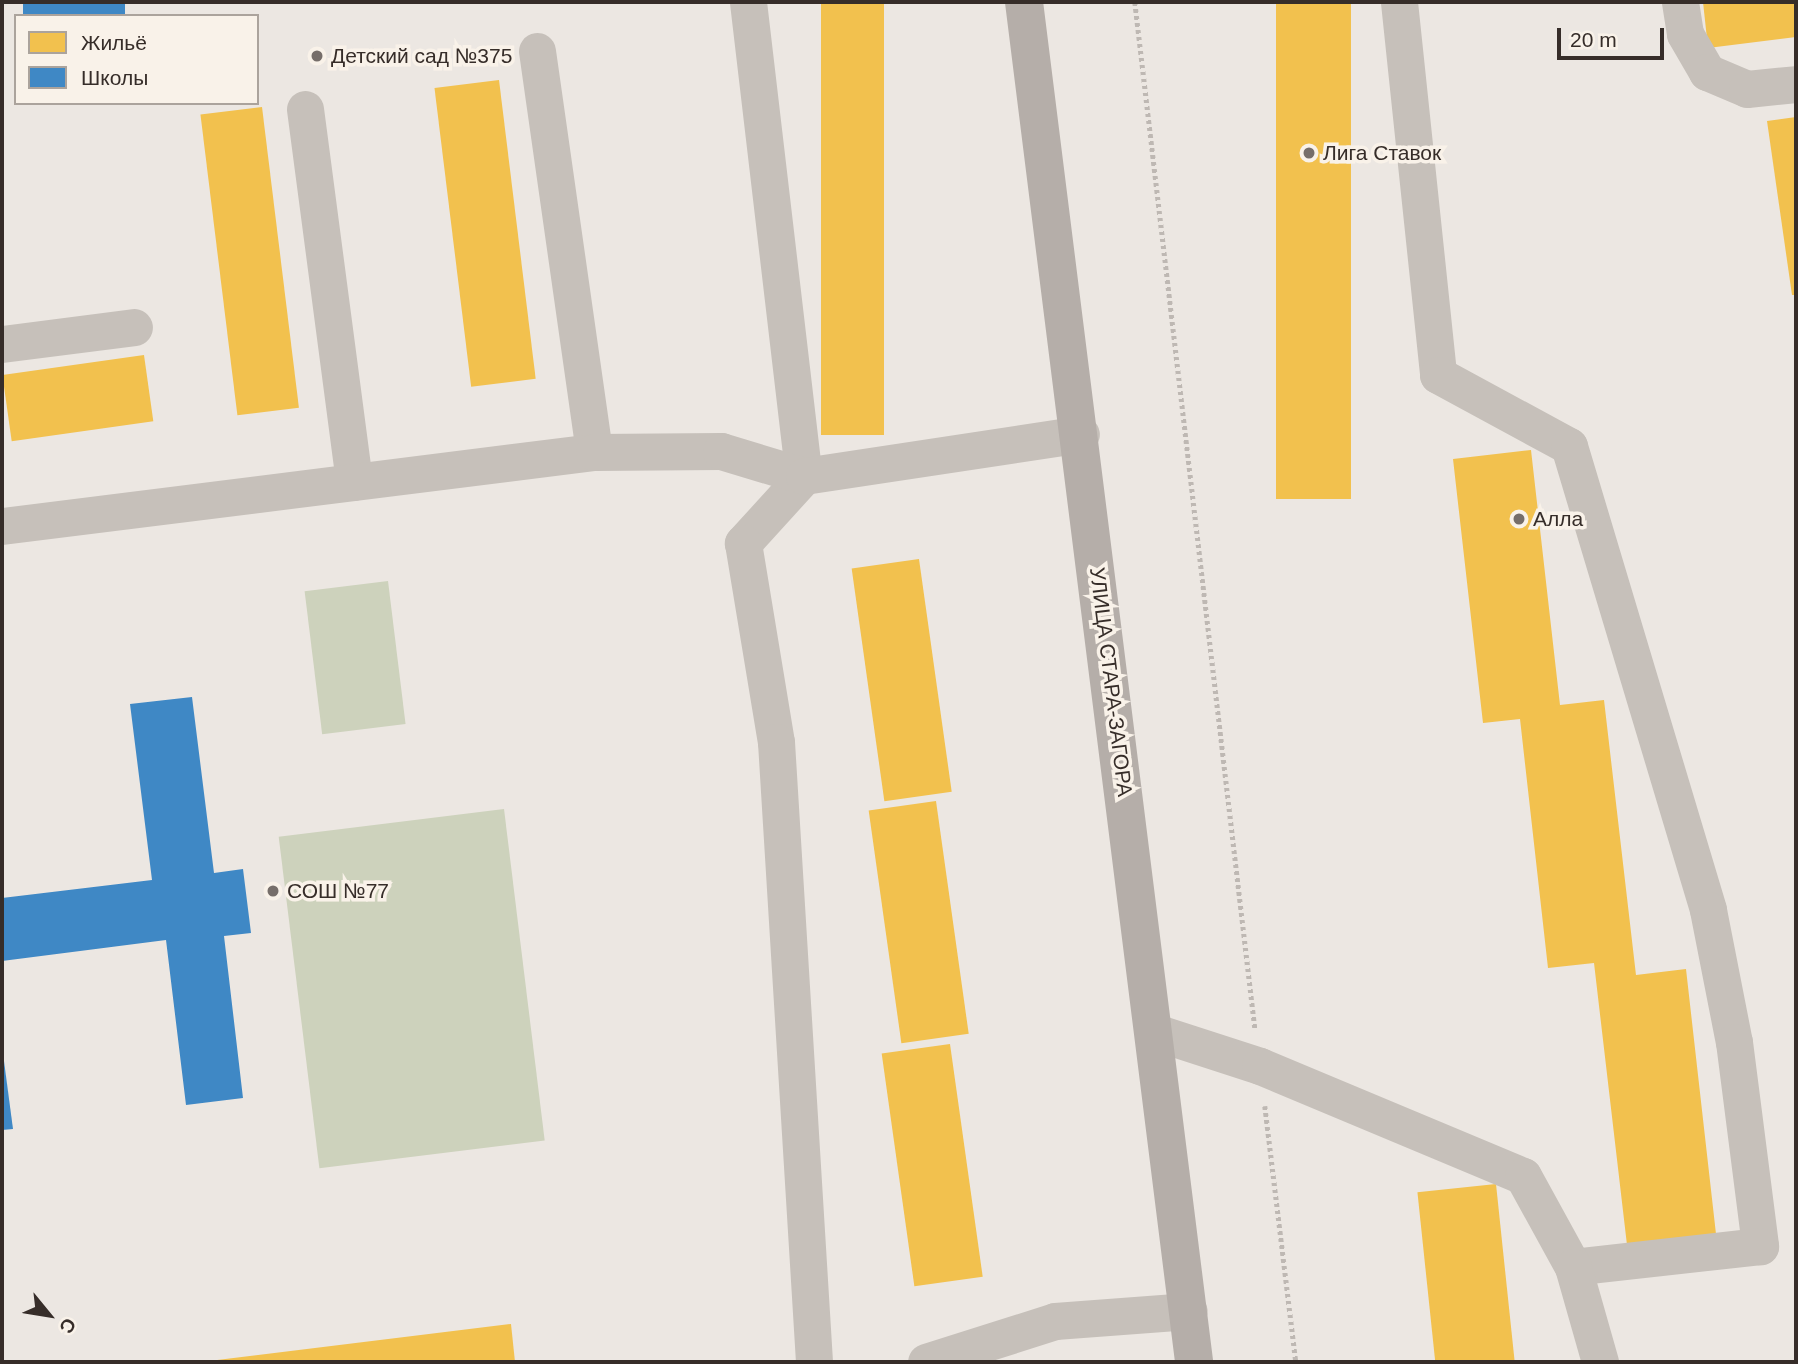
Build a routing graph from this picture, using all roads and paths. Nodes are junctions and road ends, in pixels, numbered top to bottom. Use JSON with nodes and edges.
{"nodes":[{"id":1,"x":748,"y":2,"type":"edge"},
{"id":2,"x":1024,"y":2,"type":"edge"},
{"id":3,"x":1135,"y":2,"type":"edge"},
{"id":4,"x":1399,"y":2,"type":"edge"},
{"id":5,"x":1680,"y":2,"type":"edge"},
{"id":6,"x":537,"y":51,"type":"dead end"},
{"id":7,"x":1796,"y":85,"type":"edge"},
{"id":8,"x":304,"y":109,"type":"dead end"},
{"id":9,"x":134,"y":327,"type":"dead end"},
{"id":10,"x":2,"y":344,"type":"edge"},
{"id":11,"x":1081,"y":433,"type":"junction"},
{"id":12,"x":594,"y":452,"type":"junction"},
{"id":13,"x":804,"y":476,"type":"junction"},
{"id":14,"x":354,"y":482,"type":"junction"},
{"id":15,"x":2,"y":526,"type":"edge"},
{"id":16,"x":1155,"y":1032,"type":"junction"},
{"id":17,"x":1260,"y":1066,"type":"junction"},
{"id":18,"x":1573,"y":1267,"type":"junction"},
{"id":19,"x":1189,"y":1311,"type":"junction"},
{"id":20,"x":814,"y":1362,"type":"edge"},
{"id":21,"x":926,"y":1362,"type":"edge"},
{"id":22,"x":1194,"y":1362,"type":"edge"},
{"id":23,"x":1296,"y":1362,"type":"edge"},
{"id":24,"x":1600,"y":1362,"type":"edge"}],
"edges":[{"from":1,"to":13,"type":"lane"},
{"from":2,"to":11,"type":"main road","name":"УЛИЦА СТАРА-ЗАГОРА"},
{"from":3,"to":17,"type":"path"},
{"from":4,"to":18,"type":"lane"},
{"from":5,"to":7,"type":"lane"},
{"from":6,"to":12,"type":"lane"},
{"from":8,"to":14,"type":"lane"},
{"from":9,"to":10,"type":"lane"},
{"from":11,"to":13,"type":"lane"},
{"from":11,"to":16,"type":"main road","name":"УЛИЦА СТАРА-ЗАГОРА"},
{"from":12,"to":13,"type":"lane"},
{"from":12,"to":14,"type":"lane"},
{"from":13,"to":20,"type":"lane"},
{"from":14,"to":15,"type":"lane"},
{"from":16,"to":17,"type":"lane"},
{"from":16,"to":19,"type":"main road","name":"УЛИЦА СТАРА-ЗАГОРА"},
{"from":17,"to":18,"type":"lane"},
{"from":17,"to":23,"type":"path"},
{"from":18,"to":24,"type":"lane"},
{"from":19,"to":21,"type":"lane"},
{"from":19,"to":22,"type":"main road","name":"УЛИЦА СТАРА-ЗАГОРА"}]}
